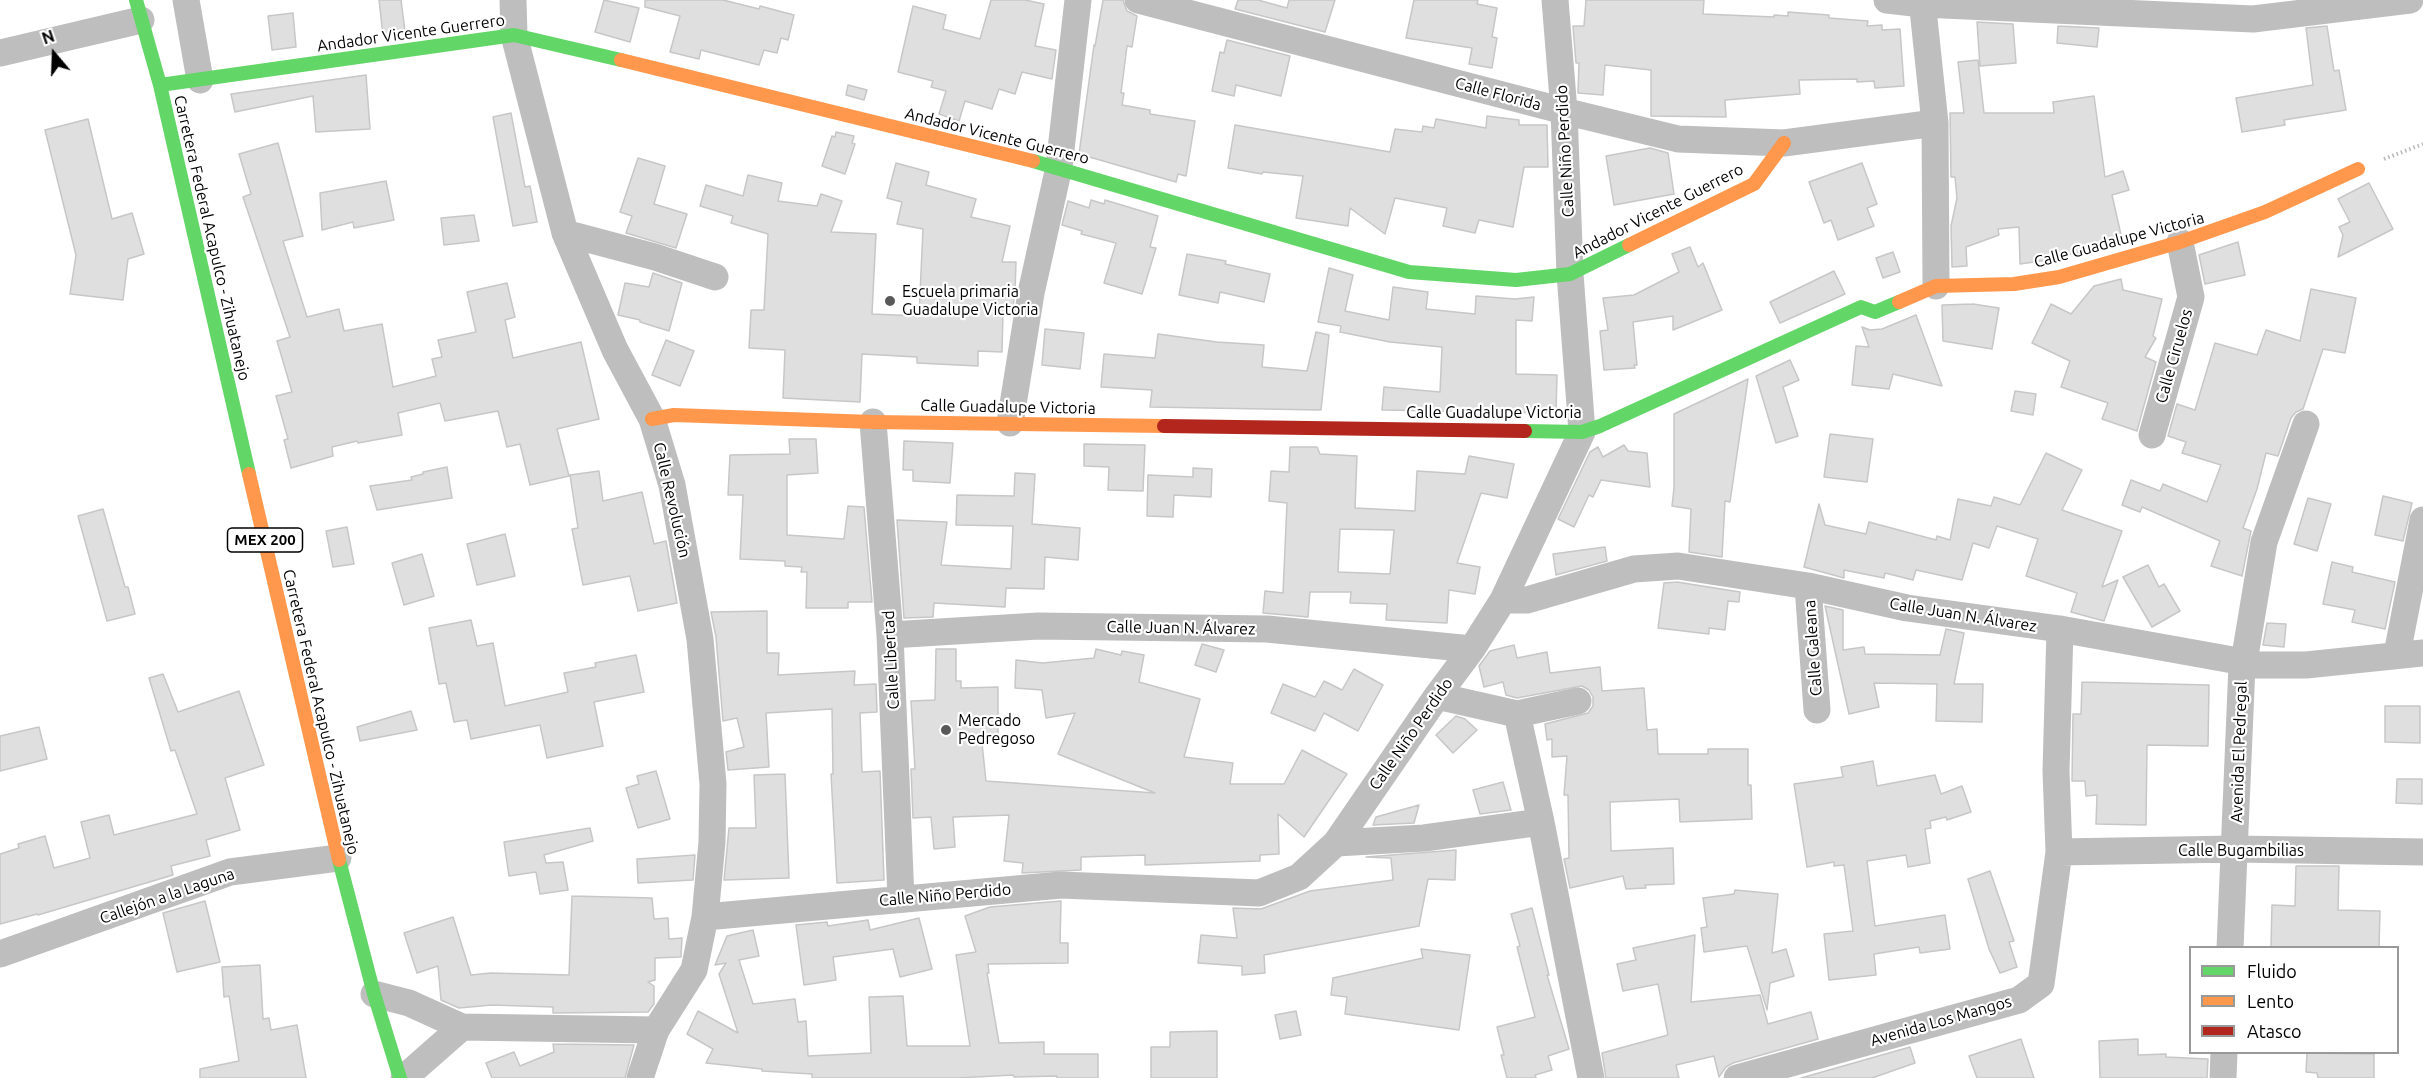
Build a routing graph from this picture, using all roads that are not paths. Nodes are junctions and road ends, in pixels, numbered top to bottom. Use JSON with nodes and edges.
{"nodes":[{"id":1,"x":186,"y":0,"type":"edge"},
{"id":2,"x":513,"y":0,"type":"edge"},
{"id":3,"x":1078,"y":0,"type":"edge"},
{"id":4,"x":1138,"y":0,"type":"edge"},
{"id":5,"x":1555,"y":0,"type":"edge"},
{"id":6,"x":1887,"y":0,"type":"edge"},
{"id":7,"x":2410,"y":0,"type":"edge"},
{"id":8,"x":1922,"y":2,"type":"edge"},
{"id":9,"x":139,"y":10,"type":"edge"},
{"id":10,"x":514,"y":35,"type":"junction"},
{"id":11,"x":0,"y":53,"type":"edge"},
{"id":12,"x":200,"y":80,"type":"junction"},
{"id":13,"x":160,"y":85,"type":"junction"},
{"id":14,"x":1564,"y":111,"type":"junction"},
{"id":15,"x":1935,"y":123,"type":"junction"},
{"id":16,"x":1784,"y":143,"type":"junction"},
{"id":17,"x":1059,"y":167,"type":"junction"},
{"id":18,"x":2358,"y":169,"type":"road end"},
{"id":19,"x":565,"y":233,"type":"junction"},
{"id":20,"x":2181,"y":242,"type":"junction"},
{"id":21,"x":1570,"y":274,"type":"junction"},
{"id":22,"x":715,"y":278,"type":"dead end"},
{"id":23,"x":1936,"y":286,"type":"junction"},
{"id":24,"x":652,"y":419,"type":"junction"},
{"id":25,"x":873,"y":422,"type":"junction"},
{"id":26,"x":1010,"y":423,"type":"junction"},
{"id":27,"x":2306,"y":424,"type":"dead end"},
{"id":28,"x":1582,"y":432,"type":"junction"},
{"id":29,"x":2152,"y":435,"type":"dead end"},
{"id":30,"x":2423,"y":520,"type":"edge"},
{"id":31,"x":1808,"y":586,"type":"junction"},
{"id":32,"x":1503,"y":600,"type":"junction"},
{"id":33,"x":2060,"y":630,"type":"junction"},
{"id":34,"x":890,"y":635,"type":"junction"},
{"id":35,"x":1472,"y":649,"type":"junction"},
{"id":36,"x":2410,"y":653,"type":"edge"},
{"id":37,"x":2243,"y":663,"type":"junction"},
{"id":38,"x":1437,"y":696,"type":"junction"},
{"id":39,"x":1578,"y":701,"type":"dead end"},
{"id":40,"x":1817,"y":710,"type":"dead end"},
{"id":41,"x":1517,"y":714,"type":"junction"},
{"id":42,"x":1541,"y":822,"type":"junction"},
{"id":43,"x":1336,"y":843,"type":"junction"},
{"id":44,"x":2235,"y":849,"type":"junction"},
{"id":45,"x":2059,"y":852,"type":"junction"},
{"id":46,"x":2423,"y":852,"type":"edge"},
{"id":47,"x":338,"y":858,"type":"junction"},
{"id":48,"x":901,"y":899,"type":"junction"},
{"id":49,"x":705,"y":917,"type":"junction"},
{"id":50,"x":2230,"y":946,"type":"edge"},
{"id":51,"x":0,"y":954,"type":"edge"},
{"id":52,"x":374,"y":994,"type":"junction"},
{"id":53,"x":462,"y":1027,"type":"junction"},
{"id":54,"x":656,"y":1030,"type":"junction"},
{"id":55,"x":2224,"y":1054,"type":"edge"},
{"id":56,"x":402,"y":1078,"type":"edge"},
{"id":57,"x":640,"y":1078,"type":"edge"},
{"id":58,"x":1591,"y":1078,"type":"edge"},
{"id":59,"x":1737,"y":1078,"type":"edge"},
{"id":60,"x":2223,"y":1078,"type":"edge"}],
"edges":[{"from":1,"to":12,"type":"street"},
{"from":2,"to":10,"type":"street","name":"Calle Revolución"},
{"from":3,"to":17,"type":"street"},
{"from":4,"to":14,"type":"street","name":"Calle Florida"},
{"from":5,"to":14,"type":"street","name":"Calle Niño Perdido"},
{"from":6,"to":8,"type":"street"},
{"from":7,"to":8,"type":"street"},
{"from":8,"to":15,"type":"street"},
{"from":9,"to":11,"type":"street"},
{"from":9,"to":13,"type":"street","name":"Carretera Federal Acapulco - Zihuatanejo","number":"MEX 200"},
{"from":10,"to":12,"type":"street","name":"Andador Vicente Guerrero"},
{"from":10,"to":17,"type":"street","name":"Andador Vicente Guerrero"},
{"from":10,"to":19,"type":"street","name":"Calle Revolución"},
{"from":12,"to":13,"type":"street","name":"Andador Vicente Guerrero"},
{"from":13,"to":47,"type":"street","name":"Carretera Federal Acapulco - Zihuatanejo","number":"MEX 200"},
{"from":14,"to":16,"type":"street","name":"Calle Florida"},
{"from":14,"to":21,"type":"street","name":"Calle Niño Perdido"},
{"from":15,"to":16,"type":"street","name":"Calle Florida"},
{"from":15,"to":23,"type":"street"},
{"from":16,"to":21,"type":"street","name":"Andador Vicente Guerrero"},
{"from":17,"to":21,"type":"street","name":"Andador Vicente Guerrero"},
{"from":17,"to":26,"type":"street"},
{"from":18,"to":20,"type":"street","name":"Calle Guadalupe Victoria"},
{"from":19,"to":22,"type":"street"},
{"from":19,"to":24,"type":"street","name":"Calle Revolución"},
{"from":20,"to":23,"type":"street","name":"Calle Guadalupe Victoria"},
{"from":20,"to":29,"type":"street","name":"Calle Ciruelos"},
{"from":21,"to":28,"type":"street","name":"Calle Niño Perdido"},
{"from":23,"to":28,"type":"street","name":"Calle Guadalupe Victoria"},
{"from":24,"to":25,"type":"street","name":"Calle Guadalupe Victoria"},
{"from":24,"to":49,"type":"street","name":"Calle Revolución"},
{"from":25,"to":26,"type":"street","name":"Calle Guadalupe Victoria"},
{"from":25,"to":34,"type":"street","name":"Calle Libertad"},
{"from":26,"to":28,"type":"street","name":"Calle Guadalupe Victoria"},
{"from":27,"to":37,"type":"street","name":"Avenida El Pedregal"},
{"from":28,"to":32,"type":"street","name":"Calle Niño Perdido"},
{"from":30,"to":36,"type":"street"},
{"from":31,"to":32,"type":"street","name":"Calle Juan N. Álvarez"},
{"from":31,"to":33,"type":"street","name":"Calle Juan N. Álvarez"},
{"from":31,"to":40,"type":"street","name":"Calle Galeana"},
{"from":32,"to":35,"type":"street","name":"Calle Niño Perdido"},
{"from":33,"to":37,"type":"street","name":"Calle Juan N. Álvarez"},
{"from":33,"to":45,"type":"street","name":"Avenida Los Mangos"},
{"from":34,"to":35,"type":"street","name":"Calle Juan N. Álvarez"},
{"from":34,"to":48,"type":"street","name":"Calle Libertad"},
{"from":35,"to":38,"type":"street","name":"Calle Niño Perdido"},
{"from":36,"to":37,"type":"street","name":"Calle Juan N. Álvarez"},
{"from":37,"to":44,"type":"street","name":"Avenida El Pedregal"},
{"from":38,"to":41,"type":"street"},
{"from":38,"to":43,"type":"street","name":"Calle Niño Perdido"},
{"from":39,"to":41,"type":"street"},
{"from":41,"to":42,"type":"street"},
{"from":42,"to":43,"type":"street"},
{"from":42,"to":58,"type":"street"},
{"from":43,"to":48,"type":"street","name":"Calle Niño Perdido"},
{"from":44,"to":45,"type":"street","name":"Calle Bugambilias"},
{"from":44,"to":46,"type":"street","name":"Calle Bugambilias"},
{"from":44,"to":50,"type":"street","name":"Avenida El Pedregal"},
{"from":45,"to":59,"type":"street","name":"Avenida Los Mangos"},
{"from":47,"to":51,"type":"street","name":"Callejón a la Laguna"},
{"from":47,"to":52,"type":"street","name":"Carretera Federal Acapulco - Zihuatanejo","number":"MEX 200"},
{"from":48,"to":49,"type":"street","name":"Calle Niño Perdido"},
{"from":49,"to":54,"type":"street","name":"Calle Revolución"},
{"from":52,"to":53,"type":"street"},
{"from":52,"to":56,"type":"street","name":"Carretera Federal Acapulco - Zihuatanejo","number":"MEX 200"},
{"from":53,"to":54,"type":"street"},
{"from":53,"to":56,"type":"street"},
{"from":54,"to":57,"type":"street","name":"Calle Revolución"},
{"from":55,"to":60,"type":"street"}]}
